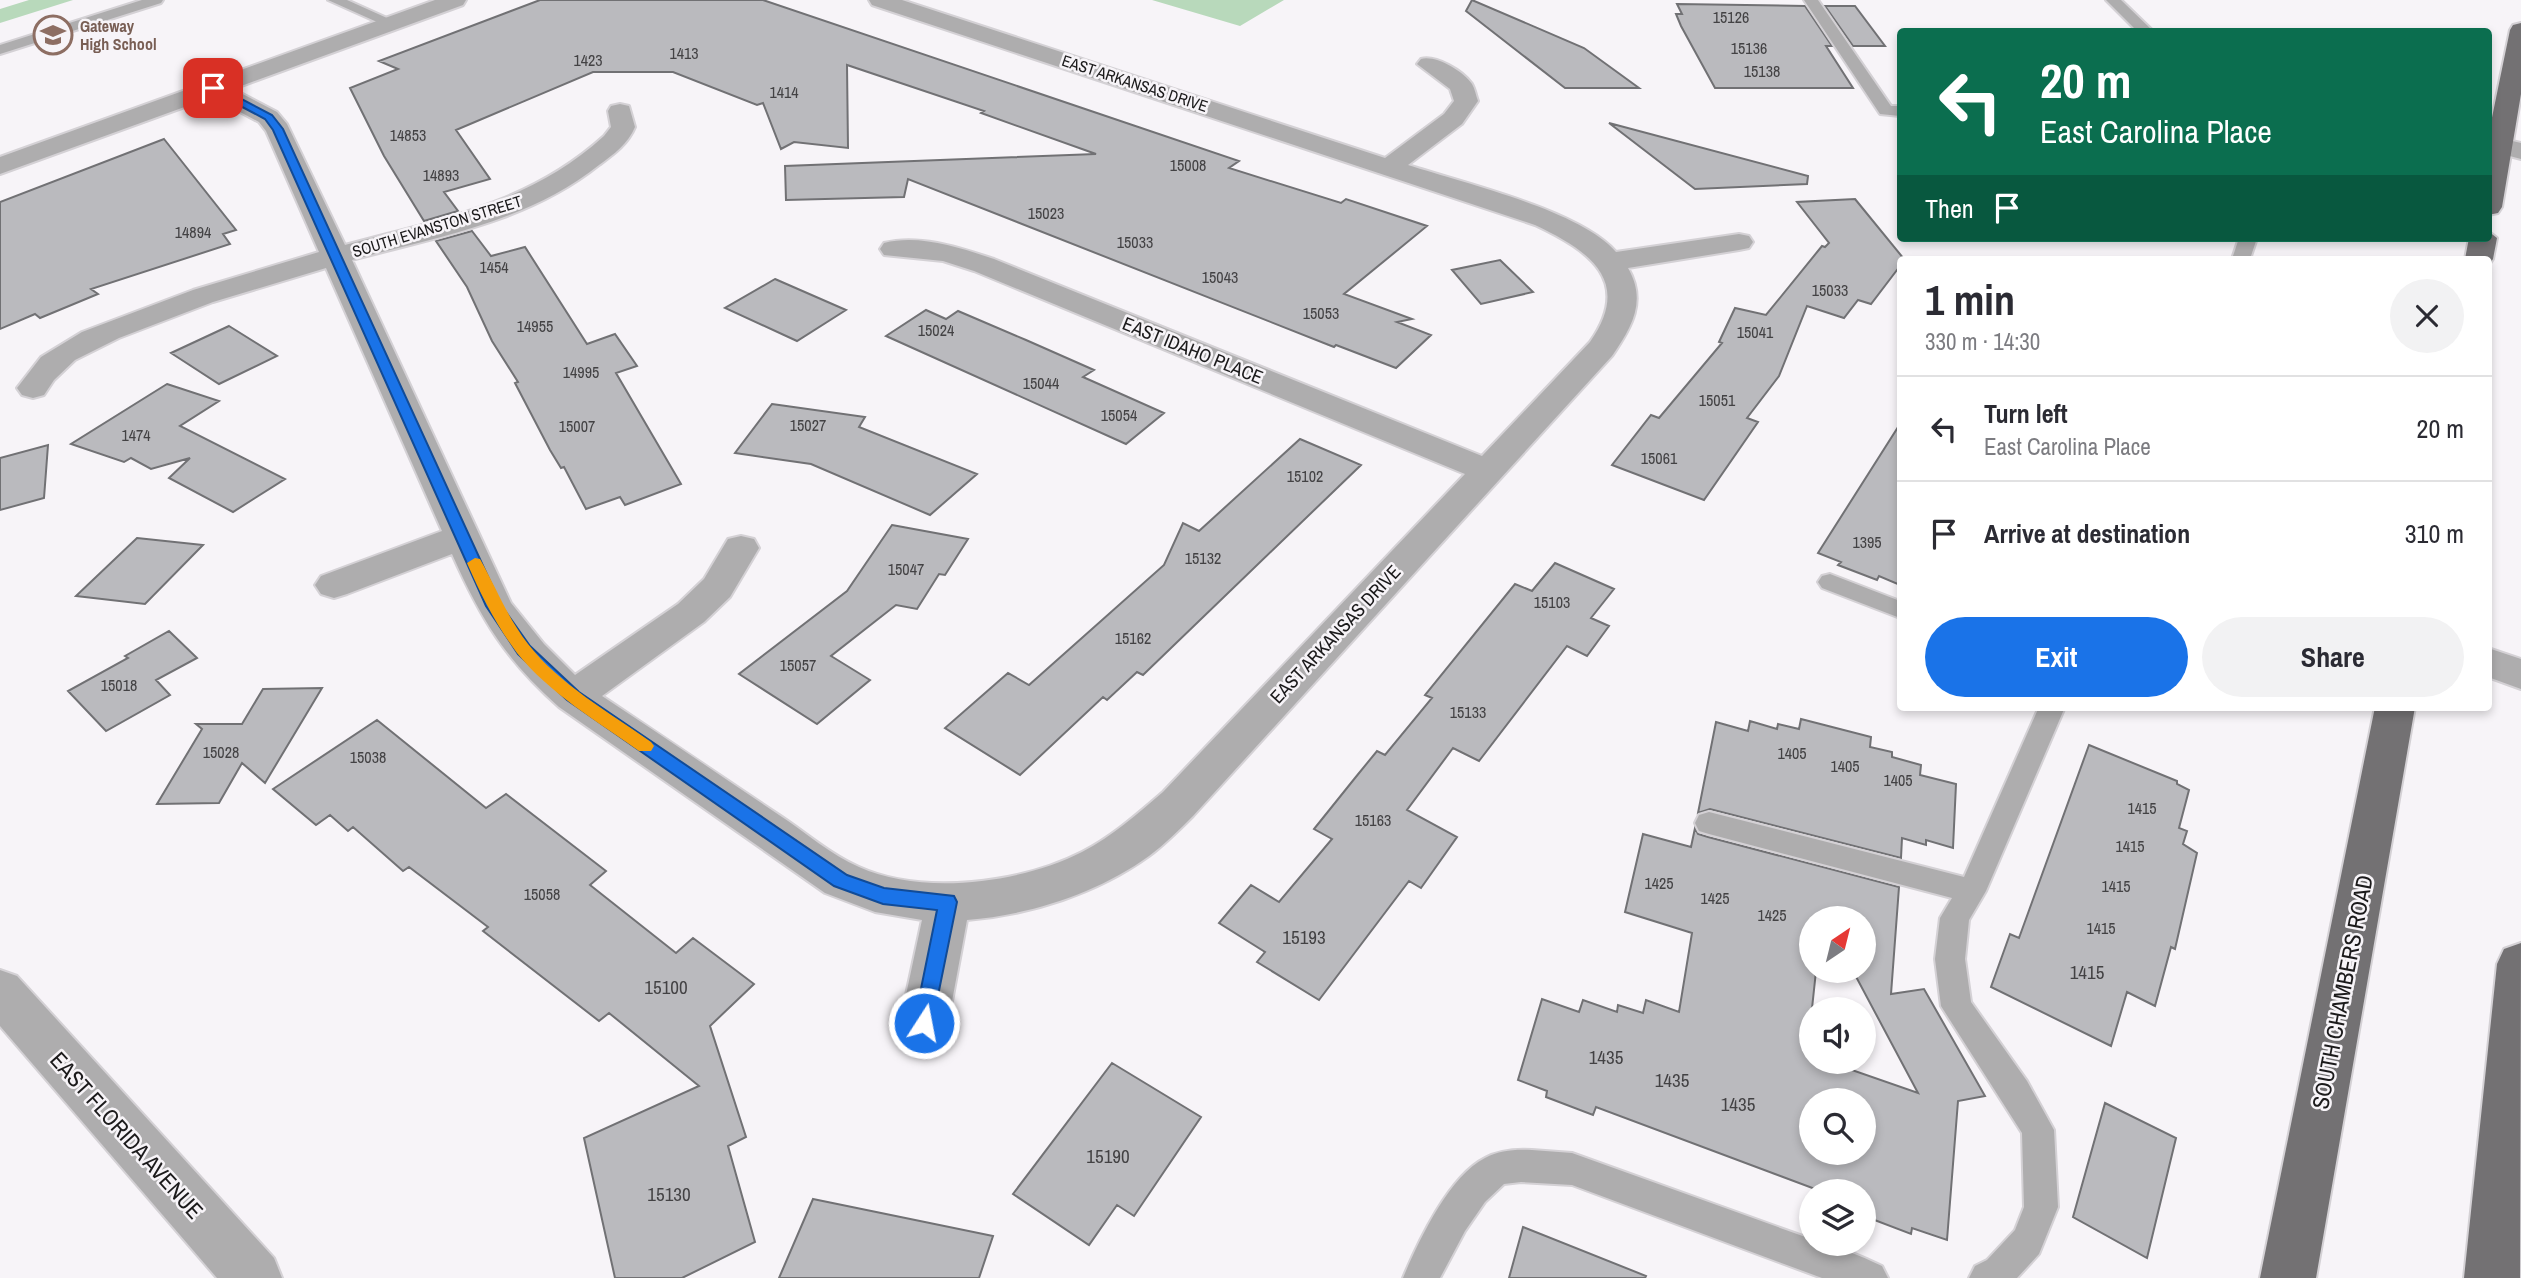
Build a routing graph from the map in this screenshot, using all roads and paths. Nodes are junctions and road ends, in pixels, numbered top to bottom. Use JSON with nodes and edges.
{"nodes":[{"id":1,"x":156,"y":0,"type":"edge"},
{"id":2,"x":335,"y":0,"type":"edge"},
{"id":3,"x":455,"y":0,"type":"edge"},
{"id":4,"x":880,"y":0,"type":"edge"},
{"id":5,"x":1811,"y":0,"type":"edge"},
{"id":6,"x":2113,"y":0,"type":"edge"},
{"id":7,"x":391,"y":23,"type":"junction"},
{"id":8,"x":2143,"y":28,"type":"edge"},
{"id":9,"x":2521,"y":30,"type":"edge"},
{"id":10,"x":0,"y":50,"type":"edge"},
{"id":11,"x":1429,"y":64,"type":"dead end"},
{"id":12,"x":213,"y":88,"type":"junction"},
{"id":13,"x":620,"y":111,"type":"dead end"},
{"id":14,"x":1897,"y":111,"type":"edge"},
{"id":15,"x":2511,"y":149,"type":"edge"},
{"id":16,"x":0,"y":166,"type":"edge"},
{"id":17,"x":1390,"y":167,"type":"junction"},
{"id":18,"x":2492,"y":197,"type":"edge"},
{"id":19,"x":1739,"y":242,"type":"dead end"},
{"id":20,"x":894,"y":249,"type":"dead end"},
{"id":21,"x":335,"y":256,"type":"junction"},
{"id":22,"x":1609,"y":262,"type":"junction"},
{"id":23,"x":33,"y":388,"type":"dead end"},
{"id":24,"x":1487,"y":471,"type":"junction"},
{"id":25,"x":464,"y":537,"type":"junction"},
{"id":26,"x":741,"y":548,"type":"dead end"},
{"id":27,"x":1830,"y":582,"type":"dead end"},
{"id":28,"x":334,"y":585,"type":"dead end"},
{"id":29,"x":1897,"y":609,"type":"edge"},
{"id":30,"x":2492,"y":663,"type":"edge"},
{"id":31,"x":2521,"y":674,"type":"edge"},
{"id":32,"x":573,"y":696,"type":"junction"},
{"id":33,"x":2050,"y":711,"type":"edge"},
{"id":34,"x":2394,"y":711,"type":"edge"},
{"id":35,"x":1709,"y":823,"type":"dead end"},
{"id":36,"x":1972,"y":891,"type":"junction"},
{"id":37,"x":947,"y":902,"type":"junction"},
{"id":38,"x":2521,"y":964,"type":"edge"},
{"id":39,"x":0,"y":991,"type":"edge"},
{"id":40,"x":924,"y":1023,"type":"dead end"},
{"id":41,"x":254,"y":1278,"type":"edge"},
{"id":42,"x":1421,"y":1278,"type":"edge"},
{"id":43,"x":1870,"y":1278,"type":"edge"},
{"id":44,"x":1987,"y":1278,"type":"edge"},
{"id":45,"x":2288,"y":1278,"type":"edge"},
{"id":46,"x":2492,"y":1278,"type":"edge"}],
"edges":[{"from":1,"to":10,"type":"lane"},
{"from":2,"to":7,"type":"lane"},
{"from":3,"to":7,"type":"street"},
{"from":4,"to":17,"type":"street","name":"EAST ARKANSAS DRIVE"},
{"from":5,"to":14,"type":"lane"},
{"from":6,"to":8,"type":"lane"},
{"from":7,"to":12,"type":"street"},
{"from":9,"to":15,"type":"main road"},
{"from":11,"to":17,"type":"street"},
{"from":12,"to":16,"type":"street"},
{"from":12,"to":21,"type":"street","name":"EAST ARKANSAS DRIVE"},
{"from":13,"to":21,"type":"street","name":"SOUTH EVANSTON STREET"},
{"from":15,"to":18,"type":"main road"},
{"from":17,"to":22,"type":"street","name":"EAST ARKANSAS DRIVE"},
{"from":19,"to":22,"type":"street"},
{"from":20,"to":24,"type":"street","name":"EAST IDAHO PLACE"},
{"from":21,"to":23,"type":"street","name":"SOUTH EVANSTON STREET"},
{"from":21,"to":25,"type":"street","name":"EAST ARKANSAS DRIVE"},
{"from":22,"to":24,"type":"street","name":"EAST ARKANSAS DRIVE"},
{"from":24,"to":37,"type":"street","name":"EAST ARKANSAS DRIVE"},
{"from":25,"to":28,"type":"street"},
{"from":25,"to":32,"type":"street","name":"EAST ARKANSAS DRIVE"},
{"from":26,"to":32,"type":"street"},
{"from":27,"to":29,"type":"lane"},
{"from":30,"to":31,"type":"street"},
{"from":32,"to":37,"type":"street","name":"EAST ARKANSAS DRIVE"},
{"from":33,"to":36,"type":"lane"},
{"from":34,"to":45,"type":"main road","name":"SOUTH CHAMBERS ROAD"},
{"from":35,"to":36,"type":"lane"},
{"from":36,"to":44,"type":"lane"},
{"from":37,"to":40,"type":"street"},
{"from":38,"to":46,"type":"main road"},
{"from":39,"to":41,"type":"street","name":"EAST FLORIDA AVENUE"},
{"from":42,"to":43,"type":"lane"}]}
